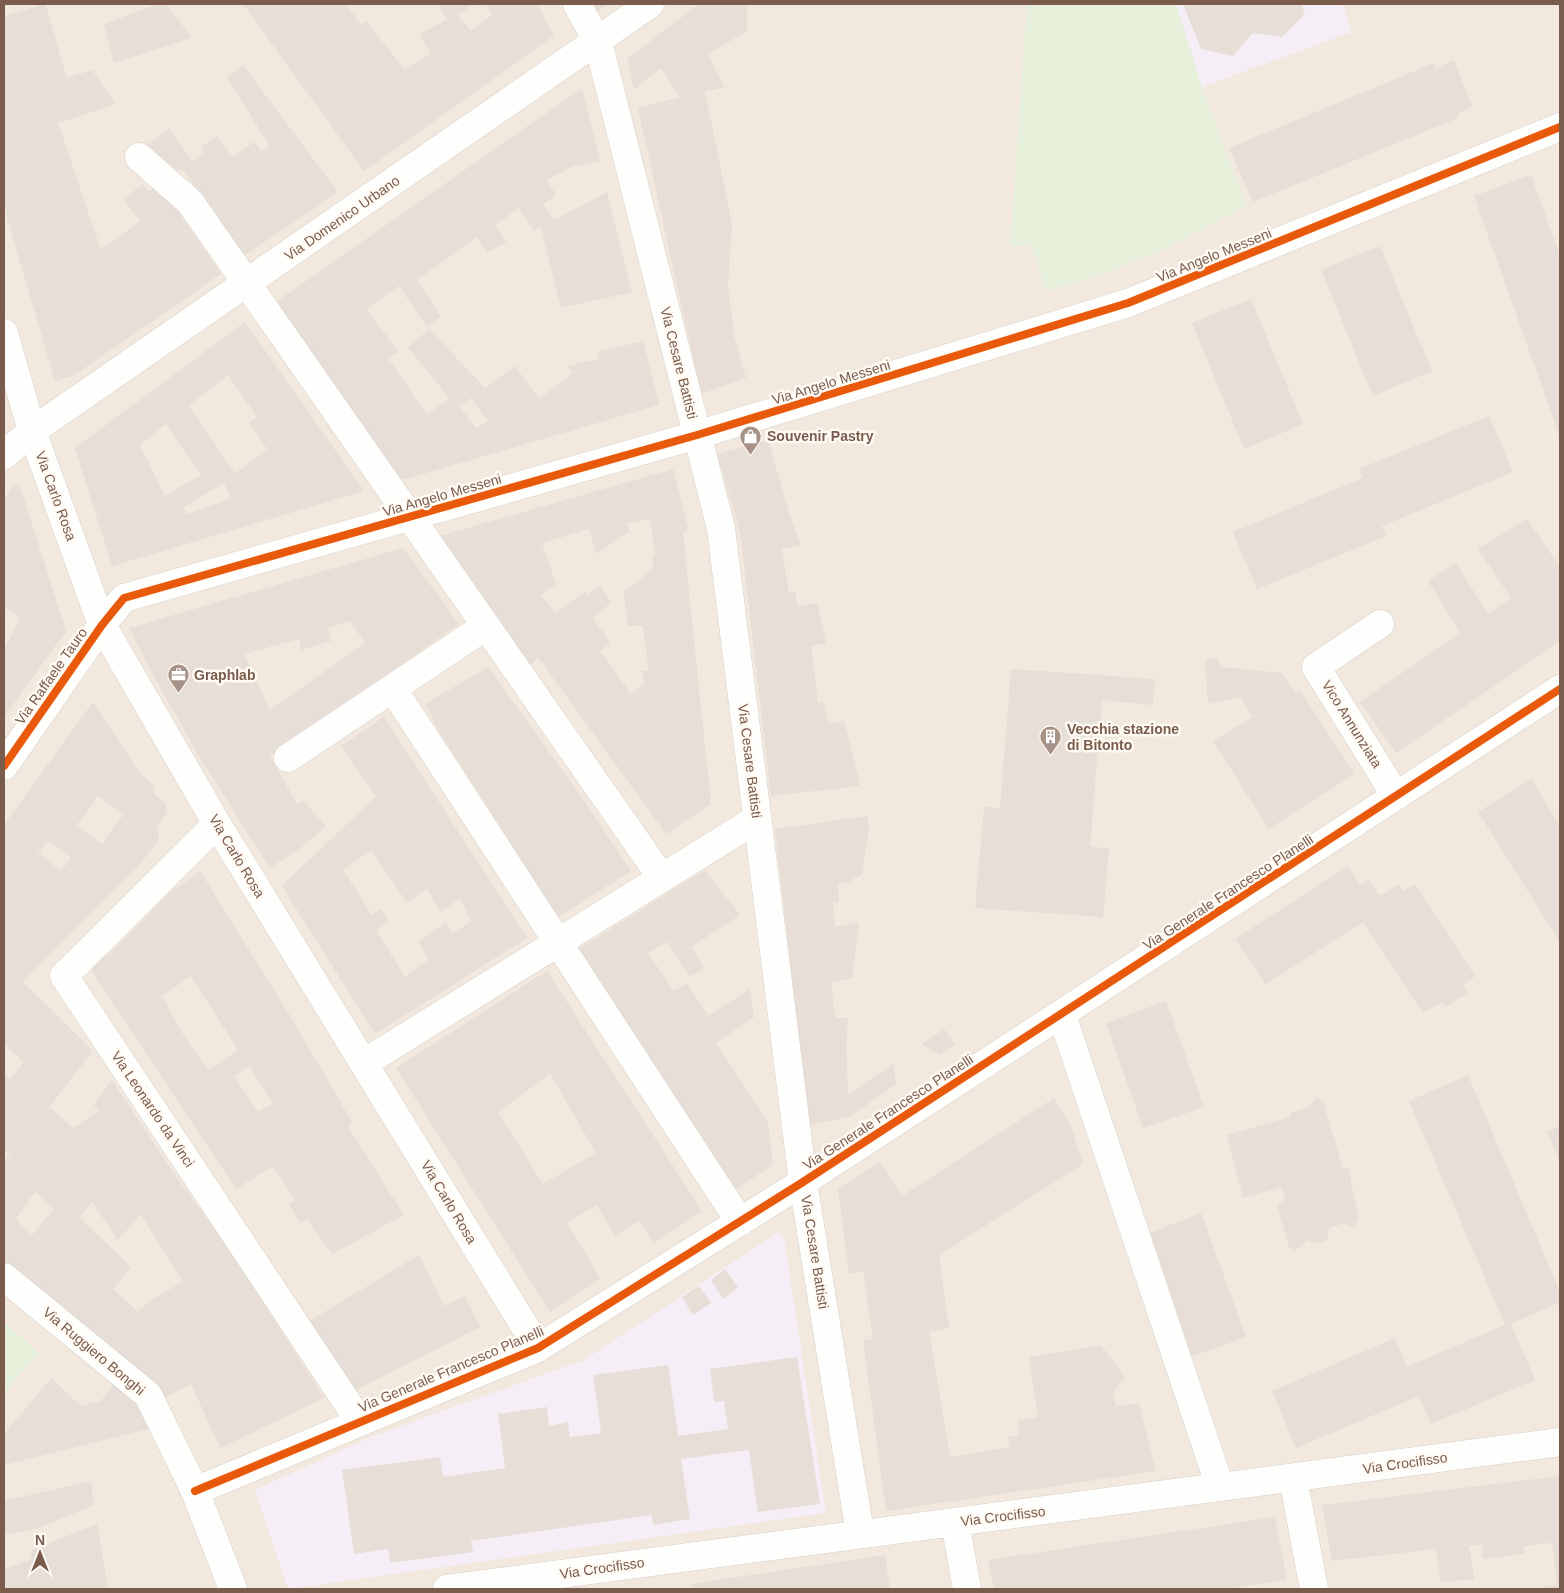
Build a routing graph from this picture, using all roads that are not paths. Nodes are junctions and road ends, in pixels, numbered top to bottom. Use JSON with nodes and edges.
{"nodes":[{"id":1,"x":577,"y":4,"type":"edge"},
{"id":2,"x":650,"y":4,"type":"edge"},
{"id":3,"x":598,"y":42,"type":"junction"},
{"id":4,"x":1560,"y":127,"type":"edge"},
{"id":5,"x":139,"y":157,"type":"dead end"},
{"id":6,"x":247,"y":283,"type":"junction"},
{"id":7,"x":4,"y":333,"type":"edge"},
{"id":8,"x":32,"y":430,"type":"junction"},
{"id":9,"x":698,"y":436,"type":"junction"},
{"id":10,"x":4,"y":455,"type":"edge"},
{"id":11,"x":411,"y":517,"type":"junction"},
{"id":12,"x":1380,"y":624,"type":"dead end"},
{"id":13,"x":102,"y":625,"type":"junction"},
{"id":14,"x":486,"y":626,"type":"junction"},
{"id":15,"x":393,"y":689,"type":"junction"},
{"id":16,"x":1560,"y":689,"type":"edge"},
{"id":17,"x":288,"y":758,"type":"dead end"},
{"id":18,"x":4,"y":766,"type":"edge"},
{"id":19,"x":1396,"y":796,"type":"junction"},
{"id":20,"x":757,"y":819,"type":"junction"},
{"id":21,"x":217,"y":824,"type":"junction"},
{"id":22,"x":662,"y":878,"type":"junction"},
{"id":23,"x":558,"y":942,"type":"junction"},
{"id":24,"x":1062,"y":1015,"type":"junction"},
{"id":25,"x":364,"y":1063,"type":"junction"},
{"id":26,"x":803,"y":1182,"type":"junction"},
{"id":27,"x":740,"y":1222,"type":"junction"},
{"id":28,"x":4,"y":1278,"type":"edge"},
{"id":29,"x":538,"y":1348,"type":"junction"},
{"id":30,"x":360,"y":1422,"type":"junction"},
{"id":31,"x":1560,"y":1442,"type":"edge"},
{"id":32,"x":1292,"y":1478,"type":"junction"},
{"id":33,"x":1220,"y":1487,"type":"junction"},
{"id":34,"x":195,"y":1492,"type":"junction"},
{"id":35,"x":955,"y":1522,"type":"junction"},
{"id":36,"x":860,"y":1533,"type":"junction"},
{"id":37,"x":489,"y":1586,"type":"edge"},
{"id":38,"x":233,"y":1589,"type":"edge"},
{"id":39,"x":447,"y":1589,"type":"edge"},
{"id":40,"x":967,"y":1589,"type":"edge"},
{"id":41,"x":1314,"y":1589,"type":"edge"}],
"edges":[{"from":1,"to":3,"type":"street","name":"Via Cesare Battisti"},
{"from":2,"to":3,"type":"street","name":"Via Domenico Urbano"},
{"from":3,"to":6,"type":"street","name":"Via Domenico Urbano"},
{"from":3,"to":9,"type":"street","name":"Via Cesare Battisti"},
{"from":4,"to":9,"type":"street","name":"Via Angelo Messeni"},
{"from":5,"to":6,"type":"street"},
{"from":6,"to":8,"type":"street","name":"Via Domenico Urbano"},
{"from":6,"to":11,"type":"street"},
{"from":7,"to":8,"type":"street","name":"Via Carlo Rosa"},
{"from":8,"to":10,"type":"street","name":"Via Domenico Urbano"},
{"from":8,"to":13,"type":"street","name":"Via Carlo Rosa"},
{"from":9,"to":11,"type":"street","name":"Via Angelo Messeni"},
{"from":9,"to":20,"type":"street","name":"Via Cesare Battisti"},
{"from":11,"to":13,"type":"street","name":"Via Angelo Messeni"},
{"from":11,"to":14,"type":"street"},
{"from":12,"to":19,"type":"street","name":"Vico Annunziata"},
{"from":13,"to":18,"type":"street","name":"Via Raffaele Tauro"},
{"from":13,"to":21,"type":"street","name":"Via Carlo Rosa"},
{"from":14,"to":15,"type":"street"},
{"from":14,"to":22,"type":"street"},
{"from":15,"to":17,"type":"street"},
{"from":15,"to":23,"type":"street"},
{"from":16,"to":19,"type":"street","name":"Via Generale Francesco Planelli"},
{"from":19,"to":24,"type":"street","name":"Via Generale Francesco Planelli"},
{"from":20,"to":22,"type":"street"},
{"from":20,"to":26,"type":"street","name":"Via Cesare Battisti"},
{"from":21,"to":25,"type":"street","name":"Via Carlo Rosa"},
{"from":21,"to":30,"type":"street","name":"Via Leonardo da Vinci"},
{"from":22,"to":23,"type":"street"},
{"from":23,"to":25,"type":"street"},
{"from":23,"to":27,"type":"street"},
{"from":24,"to":26,"type":"street","name":"Via Generale Francesco Planelli"},
{"from":24,"to":33,"type":"street"},
{"from":25,"to":29,"type":"street","name":"Via Carlo Rosa"},
{"from":26,"to":27,"type":"street","name":"Via Generale Francesco Planelli"},
{"from":26,"to":36,"type":"street","name":"Via Cesare Battisti"},
{"from":27,"to":29,"type":"street","name":"Via Generale Francesco Planelli"},
{"from":28,"to":34,"type":"street","name":"Via Ruggiero Bonghi"},
{"from":29,"to":30,"type":"street","name":"Via Generale Francesco Planelli"},
{"from":30,"to":34,"type":"street","name":"Via Generale Francesco Planelli"},
{"from":31,"to":32,"type":"street","name":"Via Crocifisso"},
{"from":32,"to":33,"type":"street","name":"Via Crocifisso"},
{"from":32,"to":41,"type":"street"},
{"from":33,"to":35,"type":"street","name":"Via Crocifisso"},
{"from":34,"to":38,"type":"street","name":"Via Ruggiero Bonghi"},
{"from":35,"to":36,"type":"street","name":"Via Crocifisso"},
{"from":35,"to":40,"type":"street"},
{"from":36,"to":37,"type":"street","name":"Via Crocifisso"},
{"from":37,"to":39,"type":"street","name":"Via Crocifisso"}]}
